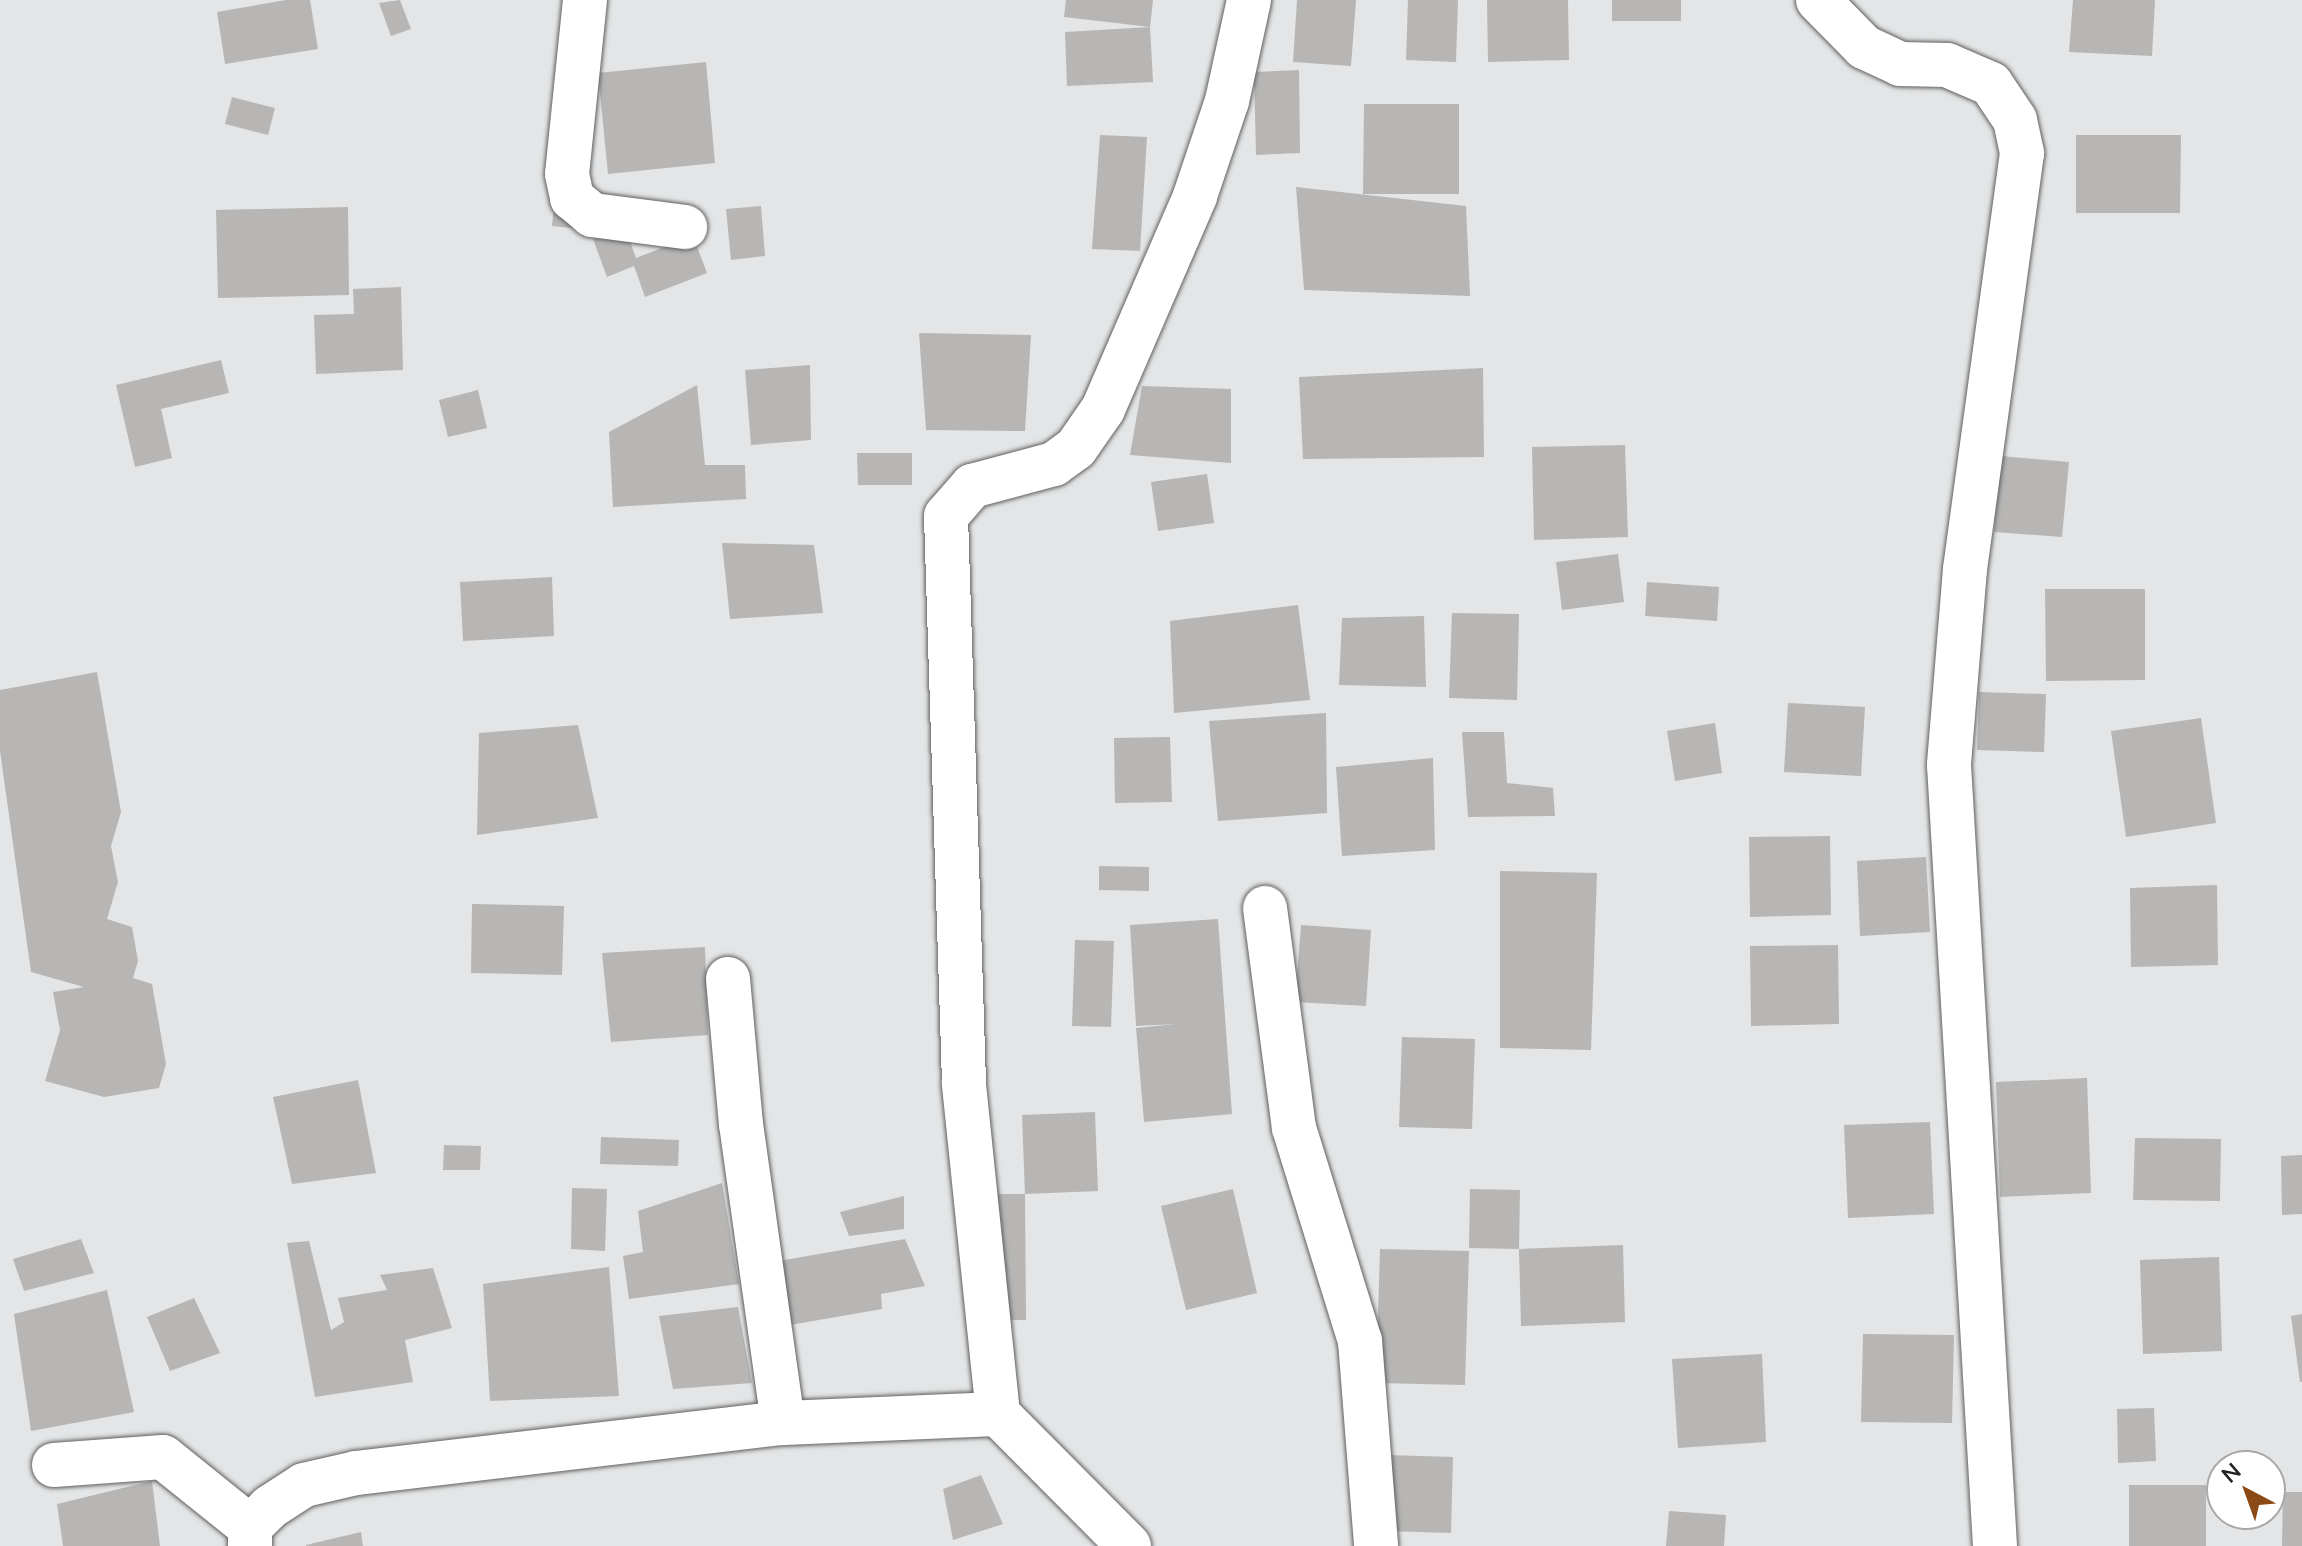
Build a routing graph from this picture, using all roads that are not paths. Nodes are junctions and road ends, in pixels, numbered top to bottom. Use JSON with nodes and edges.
{"nodes":[{"id":1,"x":585,"y":0,"type":"edge"},
{"id":2,"x":1249,"y":0,"type":"edge"},
{"id":3,"x":1818,"y":0,"type":"edge"},
{"id":4,"x":685,"y":227,"type":"dead end"},
{"id":5,"x":1265,"y":908,"type":"dead end"},
{"id":6,"x":728,"y":979,"type":"dead end"},
{"id":7,"x":998,"y":1414,"type":"junction"},
{"id":8,"x":783,"y":1423,"type":"junction"},
{"id":9,"x":54,"y":1465,"type":"dead end"},
{"id":10,"x":250,"y":1537,"type":"edge"},
{"id":11,"x":1129,"y":1546,"type":"edge"},
{"id":12,"x":1376,"y":1546,"type":"edge"},
{"id":13,"x":1995,"y":1546,"type":"edge"}],
"edges":[{"from":1,"to":4,"type":"street"},
{"from":2,"to":7,"type":"street"},
{"from":3,"to":13,"type":"street"},
{"from":5,"to":12,"type":"street"},
{"from":6,"to":8,"type":"street"},
{"from":7,"to":8,"type":"street"},
{"from":7,"to":11,"type":"street"},
{"from":8,"to":10,"type":"street"},
{"from":9,"to":10,"type":"street"}]}
